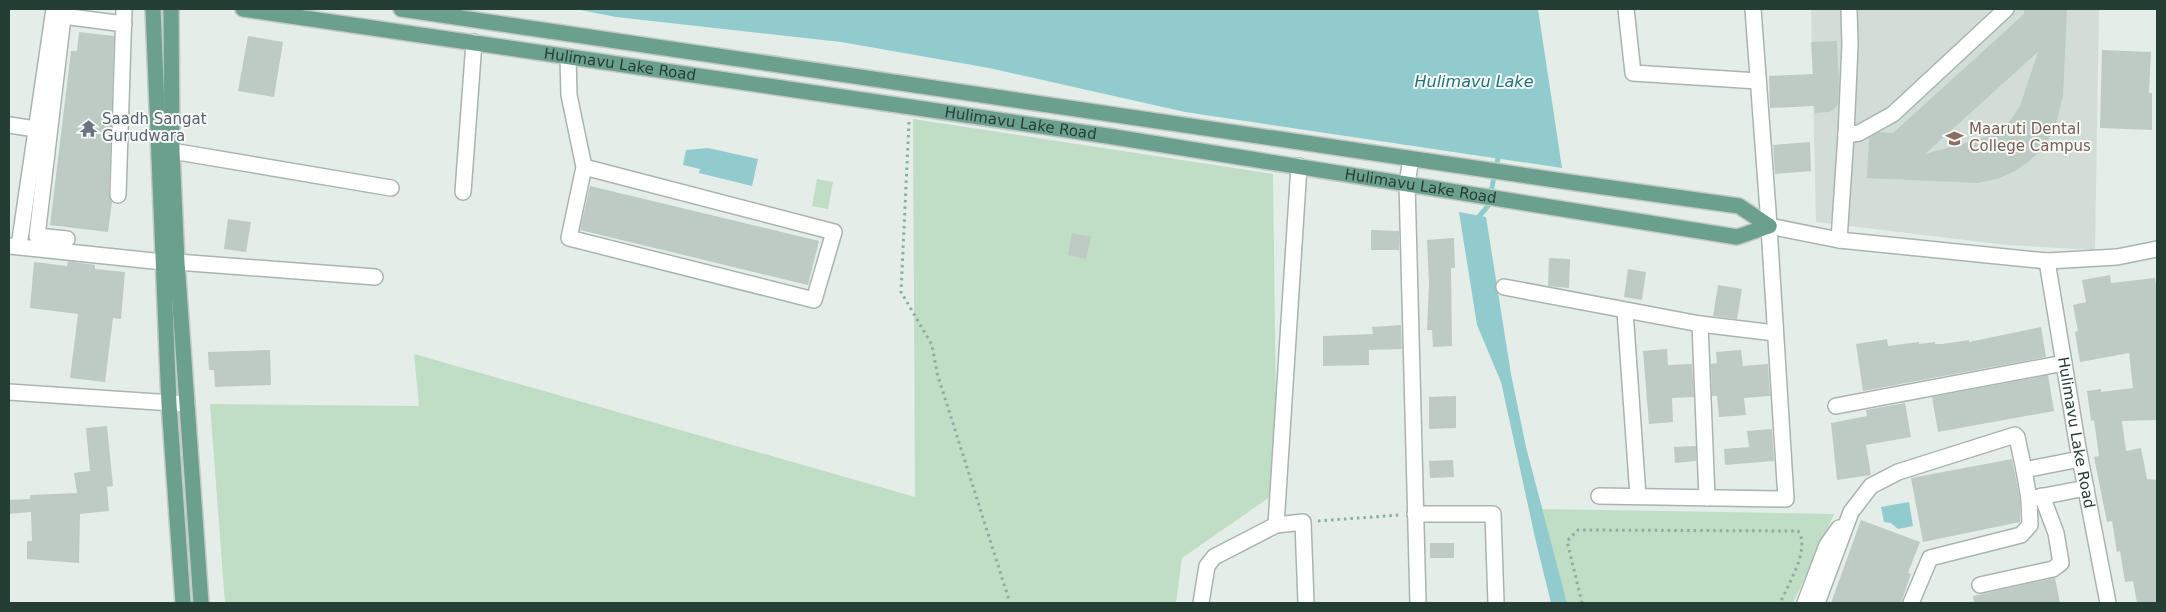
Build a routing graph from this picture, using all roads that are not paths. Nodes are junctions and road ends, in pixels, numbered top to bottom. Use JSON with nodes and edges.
{"nodes":[{"id":1,"x":124,"y":9,"type":"edge"},
{"id":2,"x":153,"y":9,"type":"edge"},
{"id":3,"x":171,"y":9,"type":"edge"},
{"id":4,"x":243,"y":9,"type":"edge"},
{"id":5,"x":400,"y":9,"type":"edge"},
{"id":6,"x":1626,"y":9,"type":"edge"},
{"id":7,"x":1753,"y":9,"type":"edge"},
{"id":8,"x":1849,"y":9,"type":"edge"},
{"id":9,"x":2006,"y":9,"type":"edge"},
{"id":10,"x":60,"y":11,"type":"edge"},
{"id":11,"x":124,"y":24,"type":"junction"},
{"id":12,"x":474,"y":42,"type":"junction"},
{"id":13,"x":568,"y":56,"type":"junction"},
{"id":14,"x":1758,"y":81,"type":"junction"},
{"id":15,"x":9,"y":125,"type":"edge"},
{"id":16,"x":36,"y":129,"type":"junction"},
{"id":17,"x":1846,"y":135,"type":"junction"},
{"id":18,"x":172,"y":151,"type":"junction"},
{"id":19,"x":1411,"y":159,"type":"junction"},
{"id":20,"x":1299,"y":166,"type":"junction"},
{"id":21,"x":584,"y":167,"type":"junction"},
{"id":22,"x":1407,"y":183,"type":"junction"},
{"id":23,"x":391,"y":188,"type":"dead end"},
{"id":24,"x":463,"y":192,"type":"dead end"},
{"id":25,"x":118,"y":195,"type":"dead end"},
{"id":26,"x":1769,"y":226,"type":"junction"},
{"id":27,"x":67,"y":239,"type":"dead end"},
{"id":28,"x":1839,"y":240,"type":"junction"},
{"id":29,"x":14,"y":246,"type":"edge"},
{"id":30,"x":2157,"y":249,"type":"edge"},
{"id":31,"x":2047,"y":261,"type":"junction"},
{"id":32,"x":170,"y":262,"type":"junction"},
{"id":33,"x":375,"y":276,"type":"dead end"},
{"id":34,"x":1504,"y":287,"type":"dead end"},
{"id":35,"x":1625,"y":311,"type":"junction"},
{"id":36,"x":1700,"y":324,"type":"junction"},
{"id":37,"x":1775,"y":333,"type":"junction"},
{"id":38,"x":2064,"y":363,"type":"junction"},
{"id":39,"x":9,"y":392,"type":"edge"},
{"id":40,"x":170,"y":404,"type":"junction"},
{"id":41,"x":187,"y":404,"type":"junction"},
{"id":42,"x":1836,"y":406,"type":"dead end"},
{"id":43,"x":2080,"y":459,"type":"junction"},
{"id":44,"x":2024,"y":470,"type":"junction"},
{"id":45,"x":2086,"y":488,"type":"junction"},
{"id":46,"x":1599,"y":496,"type":"dead end"},
{"id":47,"x":1638,"y":496,"type":"junction"},
{"id":48,"x":2036,"y":497,"type":"junction"},
{"id":49,"x":1707,"y":498,"type":"junction"},
{"id":50,"x":1851,"y":512,"type":"junction"},
{"id":51,"x":1415,"y":514,"type":"junction"},
{"id":52,"x":1276,"y":525,"type":"junction"},
{"id":53,"x":1980,"y":585,"type":"dead end"},
{"id":54,"x":183,"y":603,"type":"edge"},
{"id":55,"x":201,"y":603,"type":"edge"},
{"id":56,"x":1201,"y":603,"type":"edge"},
{"id":57,"x":1306,"y":603,"type":"edge"},
{"id":58,"x":1418,"y":603,"type":"edge"},
{"id":59,"x":1496,"y":603,"type":"edge"},
{"id":60,"x":1805,"y":603,"type":"edge"},
{"id":61,"x":1817,"y":603,"type":"edge"},
{"id":62,"x":1911,"y":603,"type":"edge"},
{"id":63,"x":2108,"y":603,"type":"edge"}],
"edges":[{"from":1,"to":11,"type":"street"},
{"from":2,"to":32,"type":"main road"},
{"from":3,"to":18,"type":"main road"},
{"from":4,"to":12,"type":"main road","name":"Hulimavu Lake Road"},
{"from":5,"to":19,"type":"main road","name":"Hulimavu Lake Road"},
{"from":6,"to":14,"type":"street"},
{"from":7,"to":14,"type":"street"},
{"from":8,"to":17,"type":"street"},
{"from":9,"to":17,"type":"street"},
{"from":10,"to":11,"type":"street"},
{"from":10,"to":16,"type":"street"},
{"from":10,"to":27,"type":"street"},
{"from":11,"to":25,"type":"street"},
{"from":12,"to":13,"type":"main road","name":"Hulimavu Lake Road"},
{"from":12,"to":24,"type":"street"},
{"from":13,"to":20,"type":"main road","name":"Hulimavu Lake Road"},
{"from":13,"to":21,"type":"street"},
{"from":14,"to":26,"type":"street"},
{"from":15,"to":16,"type":"street"},
{"from":16,"to":29,"type":"street"},
{"from":17,"to":28,"type":"street"},
{"from":18,"to":23,"type":"street"},
{"from":18,"to":32,"type":"main road"},
{"from":19,"to":22,"type":"street"},
{"from":19,"to":26,"type":"main road","name":"Hulimavu Lake Road"},
{"from":20,"to":22,"type":"main road","name":"Hulimavu Lake Road"},
{"from":20,"to":52,"type":"street"},
{"from":21,"to":21,"type":"street"},
{"from":22,"to":26,"type":"main road","name":"Hulimavu Lake Road"},
{"from":22,"to":51,"type":"street"},
{"from":26,"to":28,"type":"street"},
{"from":26,"to":37,"type":"street"},
{"from":28,"to":31,"type":"street"},
{"from":29,"to":32,"type":"street"},
{"from":30,"to":31,"type":"street"},
{"from":31,"to":38,"type":"street","name":"Hulimavu Lake Road"},
{"from":32,"to":33,"type":"street"},
{"from":32,"to":40,"type":"main road"},
{"from":32,"to":41,"type":"main road"},
{"from":34,"to":35,"type":"street"},
{"from":35,"to":36,"type":"street"},
{"from":35,"to":47,"type":"street"},
{"from":36,"to":37,"type":"street"},
{"from":36,"to":49,"type":"street"},
{"from":37,"to":49,"type":"street"},
{"from":38,"to":42,"type":"street"},
{"from":38,"to":43,"type":"street","name":"Hulimavu Lake Road"},
{"from":39,"to":40,"type":"street"},
{"from":40,"to":41,"type":"street"},
{"from":40,"to":54,"type":"main road"},
{"from":41,"to":55,"type":"main road"},
{"from":43,"to":44,"type":"street"},
{"from":43,"to":45,"type":"street","name":"Hulimavu Lake Road"},
{"from":44,"to":48,"type":"street"},
{"from":44,"to":50,"type":"street"},
{"from":45,"to":48,"type":"street"},
{"from":45,"to":63,"type":"street","name":"Hulimavu Lake Road"},
{"from":46,"to":47,"type":"street"},
{"from":47,"to":49,"type":"street"},
{"from":48,"to":53,"type":"street"},
{"from":48,"to":62,"type":"street"},
{"from":50,"to":60,"type":"street"},
{"from":50,"to":61,"type":"street"},
{"from":51,"to":58,"type":"street"},
{"from":51,"to":59,"type":"street"},
{"from":52,"to":56,"type":"street"},
{"from":52,"to":57,"type":"street"}]}
